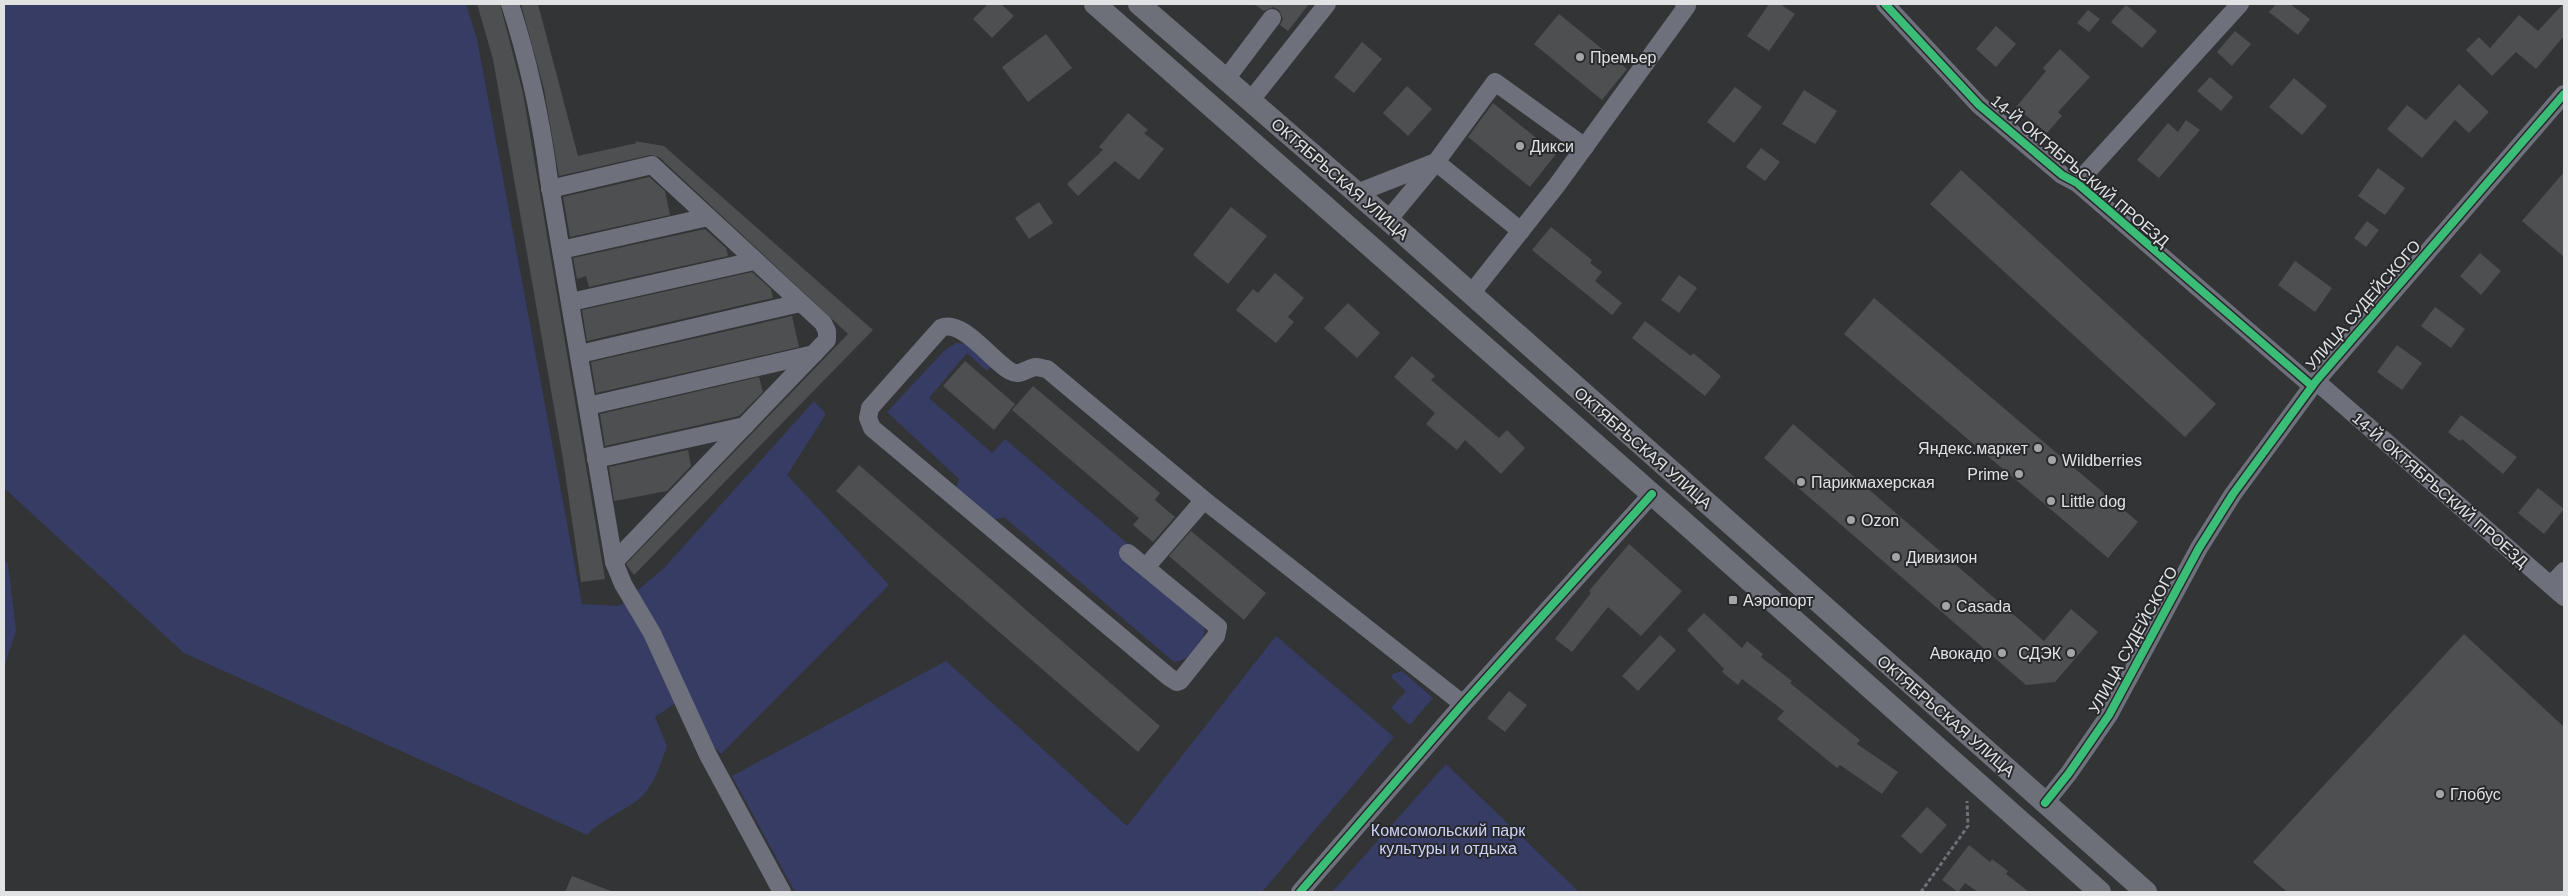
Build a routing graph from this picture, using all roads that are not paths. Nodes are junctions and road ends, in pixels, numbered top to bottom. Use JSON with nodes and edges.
{"nodes":[{"id":1,"x":510,"y":4,"type":"edge"},
{"id":2,"x":1095,"y":4,"type":"edge"},
{"id":3,"x":1139,"y":4,"type":"edge"},
{"id":4,"x":1327,"y":4,"type":"edge"},
{"id":5,"x":1684,"y":4,"type":"edge"},
{"id":6,"x":1886,"y":4,"type":"edge"},
{"id":7,"x":2240,"y":4,"type":"edge"},
{"id":8,"x":1272,"y":18,"type":"dead end"},
{"id":9,"x":1226,"y":79,"type":"junction"},
{"id":10,"x":2564,"y":94,"type":"edge"},
{"id":11,"x":1251,"y":100,"type":"junction"},
{"id":12,"x":1585,"y":147,"type":"junction"},
{"id":13,"x":1436,"y":162,"type":"junction"},
{"id":14,"x":2076,"y":184,"type":"junction"},
{"id":15,"x":550,"y":189,"type":"junction"},
{"id":16,"x":1357,"y":193,"type":"junction"},
{"id":17,"x":708,"y":217,"type":"junction"},
{"id":18,"x":1388,"y":220,"type":"junction"},
{"id":19,"x":1521,"y":231,"type":"junction"},
{"id":20,"x":561,"y":250,"type":"junction"},
{"id":21,"x":754,"y":261,"type":"junction"},
{"id":22,"x":1470,"y":295,"type":"junction"},
{"id":23,"x":571,"y":302,"type":"junction"},
{"id":24,"x":800,"y":302,"type":"junction"},
{"id":25,"x":580,"y":354,"type":"junction"},
{"id":26,"x":814,"y":354,"type":"junction"},
{"id":27,"x":2314,"y":383,"type":"junction"},
{"id":28,"x":588,"y":406,"type":"junction"},
{"id":29,"x":745,"y":426,"type":"junction"},
{"id":30,"x":596,"y":458,"type":"junction"},
{"id":31,"x":1670,"y":472,"type":"junction"},
{"id":32,"x":1652,"y":494,"type":"junction"},
{"id":33,"x":1204,"y":500,"type":"junction"},
{"id":34,"x":1128,"y":553,"type":"dead end"},
{"id":35,"x":614,"y":562,"type":"junction"},
{"id":36,"x":1146,"y":567,"type":"junction"},
{"id":37,"x":2564,"y":571,"type":"edge"},
{"id":38,"x":2558,"y":592,"type":"edge"},
{"id":39,"x":1463,"y":704,"type":"junction"},
{"id":40,"x":2045,"y":803,"type":"junction"},
{"id":41,"x":2026,"y":826,"type":"junction"},
{"id":42,"x":782,"y":892,"type":"edge"},
{"id":43,"x":1300,"y":892,"type":"edge"},
{"id":44,"x":2100,"y":892,"type":"edge"},
{"id":45,"x":2146,"y":892,"type":"edge"}],
"edges":[{"from":1,"to":15,"type":"street"},
{"from":2,"to":32,"type":"main road","name":"ОКТЯБРЬСКАЯ УЛИЦА"},
{"from":3,"to":9,"type":"main road","name":"ОКТЯБРЬСКАЯ УЛИЦА"},
{"from":4,"to":11,"type":"street"},
{"from":5,"to":12,"type":"street"},
{"from":6,"to":14,"type":"street","name":"14-Й ОКТЯБРЬСКИЙ ПРОЕЗД"},
{"from":7,"to":14,"type":"street"},
{"from":8,"to":9,"type":"street"},
{"from":9,"to":11,"type":"main road","name":"ОКТЯБРЬСКАЯ УЛИЦА"},
{"from":10,"to":27,"type":"street","name":"УЛИЦА СУДЕЙСКОГО"},
{"from":11,"to":16,"type":"main road","name":"ОКТЯБРЬСКАЯ УЛИЦА"},
{"from":12,"to":13,"type":"street"},
{"from":12,"to":19,"type":"street"},
{"from":13,"to":16,"type":"street"},
{"from":13,"to":18,"type":"street"},
{"from":13,"to":19,"type":"street"},
{"from":14,"to":27,"type":"street","name":"14-Й ОКТЯБРЬСКИЙ ПРОЕЗД"},
{"from":15,"to":17,"type":"street"},
{"from":15,"to":20,"type":"street"},
{"from":16,"to":18,"type":"main road","name":"ОКТЯБРЬСКАЯ УЛИЦА"},
{"from":17,"to":20,"type":"street"},
{"from":17,"to":21,"type":"street"},
{"from":18,"to":22,"type":"main road","name":"ОКТЯБРЬСКАЯ УЛИЦА"},
{"from":19,"to":22,"type":"street"},
{"from":20,"to":23,"type":"street"},
{"from":21,"to":23,"type":"street"},
{"from":21,"to":24,"type":"street"},
{"from":22,"to":31,"type":"main road","name":"ОКТЯБРЬСКАЯ УЛИЦА"},
{"from":23,"to":25,"type":"street"},
{"from":24,"to":25,"type":"street"},
{"from":24,"to":26,"type":"street"},
{"from":25,"to":28,"type":"street"},
{"from":26,"to":28,"type":"street"},
{"from":26,"to":29,"type":"street"},
{"from":27,"to":38,"type":"street","name":"14-Й ОКТЯБРЬСКИЙ ПРОЕЗД"},
{"from":27,"to":40,"type":"street","name":"УЛИЦА СУДЕЙСКОГО"},
{"from":28,"to":30,"type":"street"},
{"from":29,"to":30,"type":"street"},
{"from":29,"to":35,"type":"street"},
{"from":30,"to":35,"type":"street"},
{"from":31,"to":32,"type":"main road"},
{"from":31,"to":40,"type":"main road","name":"ОКТЯБРЬСКАЯ УЛИЦА"},
{"from":32,"to":39,"type":"street"},
{"from":32,"to":41,"type":"main road","name":"ОКТЯБРЬСКАЯ УЛИЦА"},
{"from":33,"to":36,"type":"street"},
{"from":33,"to":36,"type":"street"},
{"from":33,"to":39,"type":"street"},
{"from":34,"to":36,"type":"street"},
{"from":35,"to":42,"type":"street"},
{"from":37,"to":38,"type":"street"},
{"from":39,"to":43,"type":"street"},
{"from":40,"to":41,"type":"main road","name":"УЛИЦА СУДЕЙСКОГО"},
{"from":40,"to":45,"type":"main road","name":"ОКТЯБРЬСКАЯ УЛИЦА"},
{"from":41,"to":44,"type":"main road","name":"ОКТЯБРЬСКАЯ УЛИЦА"}]}
